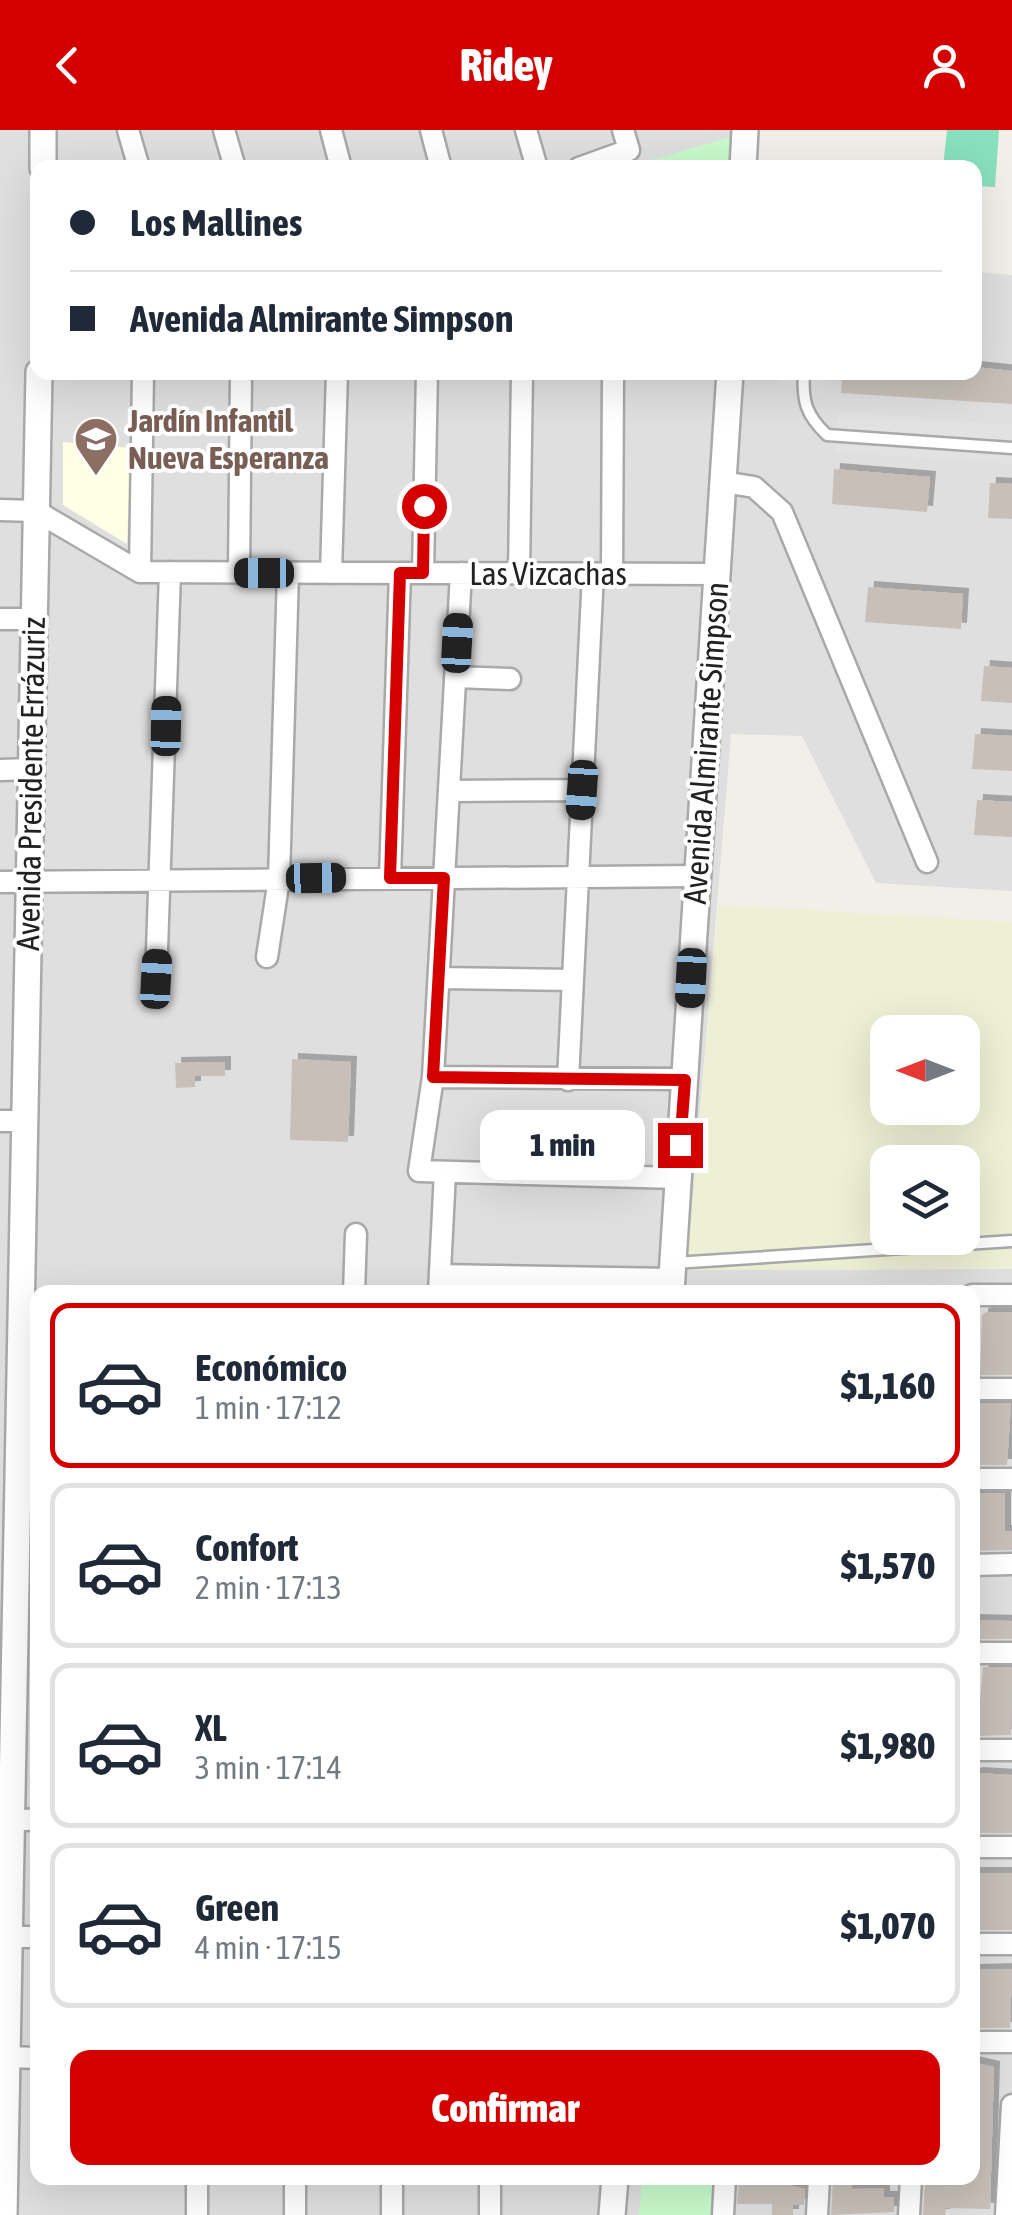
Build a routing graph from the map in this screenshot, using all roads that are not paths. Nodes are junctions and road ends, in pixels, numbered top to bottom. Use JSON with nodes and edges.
{"nodes":[{"id":1,"x":44,"y":130,"type":"edge"},
{"id":2,"x":128,"y":130,"type":"edge"},
{"id":3,"x":224,"y":130,"type":"edge"},
{"id":4,"x":331,"y":130,"type":"edge"},
{"id":5,"x":430,"y":130,"type":"edge"},
{"id":6,"x":526,"y":130,"type":"edge"},
{"id":7,"x":741,"y":131,"type":"edge"},
{"id":8,"x":626,"y":140,"type":"edge"},
{"id":9,"x":43,"y":160,"type":"edge"},
{"id":10,"x":137,"y":160,"type":"edge"},
{"id":11,"x":232,"y":160,"type":"edge"},
{"id":12,"x":340,"y":160,"type":"edge"},
{"id":13,"x":439,"y":160,"type":"edge"},
{"id":14,"x":535,"y":160,"type":"edge"},
{"id":15,"x":592,"y":160,"type":"edge"},
{"id":16,"x":743,"y":160,"type":"edge"},
{"id":17,"x":38,"y":380,"type":"edge"},
{"id":18,"x":143,"y":380,"type":"edge"},
{"id":19,"x":242,"y":380,"type":"edge"},
{"id":20,"x":337,"y":380,"type":"edge"},
{"id":21,"x":426,"y":380,"type":"edge"},
{"id":22,"x":522,"y":380,"type":"edge"},
{"id":23,"x":613,"y":380,"type":"edge"},
{"id":24,"x":730,"y":380,"type":"edge"},
{"id":25,"x":803,"y":380,"type":"edge"},
{"id":26,"x":1012,"y":448,"type":"edge"},
{"id":27,"x":724,"y":482,"type":"junction"},
{"id":28,"x":0,"y":510,"type":"edge"},
{"id":29,"x":36,"y":511,"type":"junction"},
{"id":30,"x":140,"y":572,"type":"junction"},
{"id":31,"x":170,"y":572,"type":"junction"},
{"id":32,"x":239,"y":573,"type":"junction"},
{"id":33,"x":288,"y":573,"type":"junction"},
{"id":34,"x":331,"y":573,"type":"junction"},
{"id":35,"x":400,"y":573,"type":"junction"},
{"id":36,"x":423,"y":573,"type":"junction"},
{"id":37,"x":461,"y":573,"type":"junction"},
{"id":38,"x":519,"y":574,"type":"junction"},
{"id":39,"x":602,"y":574,"type":"junction"},
{"id":40,"x":717,"y":574,"type":"junction"},
{"id":41,"x":34,"y":618,"type":"junction"},
{"id":42,"x":0,"y":619,"type":"edge"},
{"id":43,"x":455,"y":678,"type":"junction"},
{"id":44,"x":510,"y":679,"type":"dead end"},
{"id":45,"x":31,"y":769,"type":"junction"},
{"id":46,"x":0,"y":770,"type":"edge"},
{"id":47,"x":582,"y":790,"type":"junction"},
{"id":48,"x":449,"y":792,"type":"junction"},
{"id":49,"x":927,"y":862,"type":"dead end"},
{"id":50,"x":698,"y":876,"type":"junction"},
{"id":51,"x":576,"y":877,"type":"junction"},
{"id":52,"x":390,"y":878,"type":"junction"},
{"id":53,"x":444,"y":878,"type":"junction"},
{"id":54,"x":162,"y":879,"type":"junction"},
{"id":55,"x":279,"y":879,"type":"junction"},
{"id":56,"x":29,"y":880,"type":"junction"},
{"id":57,"x":0,"y":882,"type":"edge"},
{"id":58,"x":267,"y":957,"type":"dead end"},
{"id":59,"x":439,"y":978,"type":"junction"},
{"id":60,"x":156,"y":979,"type":"dead end"},
{"id":61,"x":572,"y":980,"type":"junction"},
{"id":62,"x":433,"y":1077,"type":"junction"},
{"id":63,"x":568,"y":1080,"type":"junction"},
{"id":64,"x":685,"y":1080,"type":"junction"},
{"id":65,"x":12,"y":1121,"type":"edge"},
{"id":66,"x":445,"y":1172,"type":"junction"},
{"id":67,"x":678,"y":1178,"type":"junction"},
{"id":68,"x":356,"y":1234,"type":"dead end"},
{"id":69,"x":1012,"y":1241,"type":"edge"},
{"id":70,"x":672,"y":1278,"type":"edge"},
{"id":71,"x":440,"y":1284,"type":"edge"},
{"id":72,"x":354,"y":1285,"type":"edge"},
{"id":73,"x":1012,"y":1294,"type":"edge"},
{"id":74,"x":980,"y":1295,"type":"edge"},
{"id":75,"x":980,"y":1389,"type":"edge"},
{"id":76,"x":1012,"y":1389,"type":"edge"},
{"id":77,"x":9,"y":1436,"type":"edge"},
{"id":78,"x":980,"y":1479,"type":"edge"},
{"id":79,"x":1012,"y":1479,"type":"edge"},
{"id":80,"x":980,"y":1564,"type":"edge"},
{"id":81,"x":1012,"y":1564,"type":"edge"},
{"id":82,"x":7,"y":1611,"type":"edge"},
{"id":83,"x":980,"y":1653,"type":"edge"},
{"id":84,"x":1012,"y":1653,"type":"edge"},
{"id":85,"x":7,"y":1664,"type":"edge"},
{"id":86,"x":980,"y":1750,"type":"edge"},
{"id":87,"x":1012,"y":1750,"type":"edge"},
{"id":88,"x":6,"y":1761,"type":"edge"},
{"id":89,"x":6,"y":1822,"type":"edge"},
{"id":90,"x":980,"y":1847,"type":"edge"},
{"id":91,"x":1012,"y":1847,"type":"edge"},
{"id":92,"x":9,"y":1936,"type":"junction"},
{"id":93,"x":30,"y":1937,"type":"edge"},
{"id":94,"x":980,"y":1944,"type":"edge"},
{"id":95,"x":1012,"y":1944,"type":"edge"},
{"id":96,"x":980,"y":2042,"type":"edge"},
{"id":97,"x":1012,"y":2042,"type":"edge"},
{"id":98,"x":7,"y":2058,"type":"junction"},
{"id":99,"x":30,"y":2058,"type":"edge"},
{"id":100,"x":1012,"y":2105,"type":"edge"},
{"id":101,"x":3,"y":2130,"type":"edge"},
{"id":102,"x":197,"y":2185,"type":"edge"},
{"id":103,"x":295,"y":2185,"type":"edge"},
{"id":104,"x":392,"y":2185,"type":"edge"},
{"id":105,"x":490,"y":2185,"type":"edge"},
{"id":106,"x":614,"y":2185,"type":"edge"},
{"id":107,"x":725,"y":2185,"type":"edge"},
{"id":108,"x":819,"y":2185,"type":"edge"},
{"id":109,"x":910,"y":2185,"type":"edge"},
{"id":110,"x":4,"y":2215,"type":"edge"},
{"id":111,"x":196,"y":2215,"type":"edge"},
{"id":112,"x":295,"y":2215,"type":"edge"},
{"id":113,"x":392,"y":2215,"type":"edge"},
{"id":114,"x":490,"y":2215,"type":"edge"},
{"id":115,"x":612,"y":2215,"type":"edge"},
{"id":116,"x":723,"y":2215,"type":"edge"},
{"id":117,"x":818,"y":2215,"type":"edge"},
{"id":118,"x":908,"y":2215,"type":"edge"},
{"id":119,"x":1006,"y":2215,"type":"edge"}],
"edges":[{"from":1,"to":9,"type":"street"},
{"from":2,"to":10,"type":"street"},
{"from":3,"to":11,"type":"street"},
{"from":4,"to":12,"type":"street"},
{"from":5,"to":13,"type":"street"},
{"from":6,"to":14,"type":"street"},
{"from":7,"to":16,"type":"street"},
{"from":8,"to":15,"type":"street"},
{"from":17,"to":29,"type":"street","name":"Avenida Presidente Errázuriz"},
{"from":18,"to":30,"type":"street"},
{"from":19,"to":32,"type":"street"},
{"from":20,"to":34,"type":"street"},
{"from":21,"to":36,"type":"street"},
{"from":22,"to":38,"type":"street"},
{"from":23,"to":39,"type":"street"},
{"from":24,"to":27,"type":"street","name":"Avenida Almirante Simpson"},
{"from":25,"to":26,"type":"lane"},
{"from":27,"to":40,"type":"street","name":"Avenida Almirante Simpson"},
{"from":27,"to":49,"type":"street"},
{"from":28,"to":29,"type":"street"},
{"from":29,"to":30,"type":"street"},
{"from":29,"to":41,"type":"street","name":"Avenida Presidente Errázuriz"},
{"from":30,"to":31,"type":"street","name":"Las Vizcachas"},
{"from":31,"to":32,"type":"street","name":"Las Vizcachas"},
{"from":31,"to":54,"type":"street"},
{"from":32,"to":33,"type":"street","name":"Las Vizcachas"},
{"from":33,"to":34,"type":"street","name":"Las Vizcachas"},
{"from":33,"to":55,"type":"street"},
{"from":34,"to":35,"type":"street","name":"Las Vizcachas"},
{"from":35,"to":36,"type":"street","name":"Las Vizcachas"},
{"from":35,"to":52,"type":"street"},
{"from":36,"to":37,"type":"street","name":"Las Vizcachas"},
{"from":37,"to":38,"type":"street","name":"Las Vizcachas"},
{"from":37,"to":43,"type":"street"},
{"from":38,"to":39,"type":"street","name":"Las Vizcachas"},
{"from":39,"to":40,"type":"street","name":"Las Vizcachas"},
{"from":39,"to":47,"type":"street"},
{"from":40,"to":50,"type":"street","name":"Avenida Almirante Simpson"},
{"from":41,"to":42,"type":"street"},
{"from":41,"to":45,"type":"street","name":"Avenida Presidente Errázuriz"},
{"from":43,"to":44,"type":"street"},
{"from":43,"to":48,"type":"street"},
{"from":45,"to":46,"type":"street"},
{"from":45,"to":56,"type":"street","name":"Avenida Presidente Errázuriz"},
{"from":47,"to":48,"type":"street"},
{"from":47,"to":51,"type":"street"},
{"from":48,"to":53,"type":"street"},
{"from":50,"to":51,"type":"street"},
{"from":50,"to":64,"type":"street","name":"Avenida Almirante Simpson"},
{"from":51,"to":53,"type":"street"},
{"from":51,"to":61,"type":"street"},
{"from":52,"to":53,"type":"street"},
{"from":52,"to":55,"type":"street"},
{"from":53,"to":59,"type":"street"},
{"from":54,"to":55,"type":"street"},
{"from":54,"to":56,"type":"street"},
{"from":54,"to":60,"type":"street"},
{"from":55,"to":58,"type":"street"},
{"from":56,"to":57,"type":"street"},
{"from":56,"to":65,"type":"street","name":"Avenida Presidente Errázuriz"},
{"from":59,"to":61,"type":"street"},
{"from":59,"to":62,"type":"street"},
{"from":61,"to":63,"type":"street"},
{"from":62,"to":63,"type":"street"},
{"from":62,"to":66,"type":"street"},
{"from":63,"to":64,"type":"street"},
{"from":64,"to":67,"type":"street","name":"Avenida Almirante Simpson"},
{"from":65,"to":77,"type":"street","name":"Avenida Presidente Errázuriz"},
{"from":66,"to":67,"type":"street"},
{"from":66,"to":71,"type":"street"},
{"from":67,"to":70,"type":"street","name":"Avenida Almirante Simpson"},
{"from":68,"to":72,"type":"street"},
{"from":69,"to":70,"type":"lane"},
{"from":70,"to":71,"type":"street"},
{"from":73,"to":74,"type":"street"},
{"from":75,"to":76,"type":"street"},
{"from":77,"to":82,"type":"street","name":"Avenida Presidente Errázuriz"},
{"from":78,"to":79,"type":"street"},
{"from":80,"to":81,"type":"street"},
{"from":82,"to":85,"type":"street","name":"Avenida Presidente Errázuriz"},
{"from":83,"to":84,"type":"street"},
{"from":85,"to":88,"type":"street","name":"Avenida Presidente Errázuriz"},
{"from":86,"to":87,"type":"street"},
{"from":88,"to":89,"type":"street","name":"Avenida Presidente Errázuriz"},
{"from":89,"to":92,"type":"street","name":"Avenida Presidente Errázuriz"},
{"from":90,"to":91,"type":"street"},
{"from":92,"to":93,"type":"street"},
{"from":92,"to":98,"type":"street","name":"Avenida Presidente Errázuriz"},
{"from":94,"to":95,"type":"street"},
{"from":96,"to":97,"type":"street"},
{"from":98,"to":99,"type":"street"},
{"from":98,"to":101,"type":"street","name":"Avenida Presidente Errázuriz"},
{"from":100,"to":119,"type":"street"},
{"from":101,"to":110,"type":"street","name":"Avenida Presidente Errázuriz"},
{"from":102,"to":111,"type":"street"},
{"from":103,"to":112,"type":"street"},
{"from":104,"to":113,"type":"street"},
{"from":105,"to":114,"type":"street"},
{"from":106,"to":115,"type":"street"},
{"from":107,"to":116,"type":"street"},
{"from":108,"to":117,"type":"street"},
{"from":109,"to":118,"type":"street"}]}
